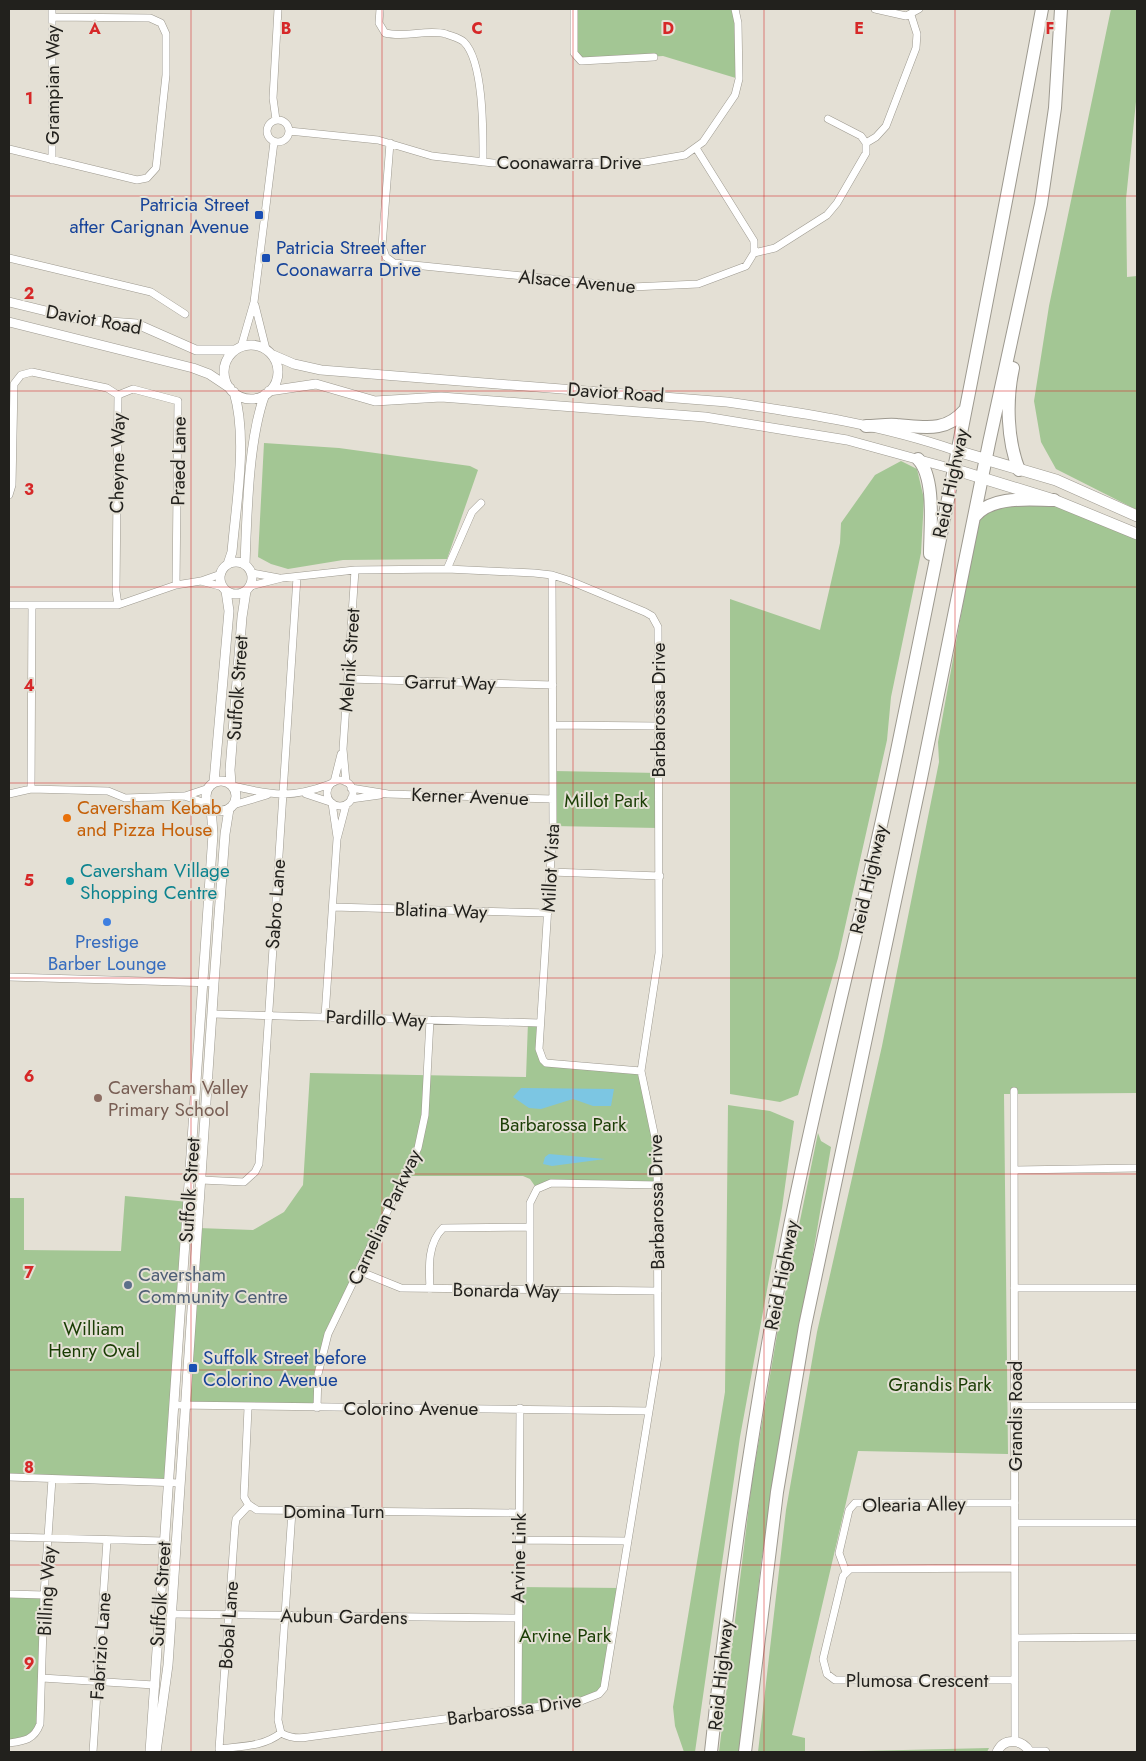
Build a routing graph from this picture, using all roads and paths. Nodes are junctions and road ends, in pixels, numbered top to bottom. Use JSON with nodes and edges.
{"nodes":[{"id":1,"x":52,"y":9,"type":"edge"},
{"id":2,"x":278,"y":9,"type":"edge"},
{"id":3,"x":380,"y":9,"type":"edge"},
{"id":4,"x":574,"y":9,"type":"edge"},
{"id":5,"x":735,"y":9,"type":"edge"},
{"id":6,"x":875,"y":9,"type":"edge"},
{"id":7,"x":919,"y":9,"type":"edge"},
{"id":8,"x":1042,"y":9,"type":"edge"},
{"id":9,"x":1061,"y":9,"type":"edge"},
{"id":10,"x":911,"y":15,"type":"junction"},
{"id":11,"x":52,"y":17,"type":"junction"},
{"id":12,"x":654,"y":57,"type":"dead end"},
{"id":13,"x":828,"y":119,"type":"dead end"},
{"id":14,"x":276,"y":120,"type":"junction"},
{"id":15,"x":289,"y":130,"type":"junction"},
{"id":16,"x":274,"y":142,"type":"junction"},
{"id":17,"x":866,"y":142,"type":"junction"},
{"id":18,"x":390,"y":144,"type":"junction"},
{"id":19,"x":696,"y":148,"type":"junction"},
{"id":20,"x":9,"y":149,"type":"edge"},
{"id":21,"x":52,"y":160,"type":"junction"},
{"id":22,"x":484,"y":162,"type":"junction"},
{"id":23,"x":1041,"y":204,"type":"junction"},
{"id":24,"x":754,"y":253,"type":"junction"},
{"id":25,"x":9,"y":258,"type":"edge"},
{"id":26,"x":9,"y":302,"type":"edge"},
{"id":27,"x":254,"y":302,"type":"junction"},
{"id":28,"x":185,"y":314,"type":"dead end"},
{"id":29,"x":9,"y":322,"type":"edge"},
{"id":30,"x":238,"y":348,"type":"junction"},
{"id":31,"x":269,"y":352,"type":"junction"},
{"id":32,"x":232,"y":390,"type":"junction"},
{"id":33,"x":267,"y":393,"type":"junction"},
{"id":34,"x":118,"y":395,"type":"junction"},
{"id":35,"x":11,"y":398,"type":"edge"},
{"id":36,"x":966,"y":410,"type":"junction"},
{"id":37,"x":866,"y":426,"type":"junction"},
{"id":38,"x":957,"y":451,"type":"junction"},
{"id":39,"x":918,"y":459,"type":"junction"},
{"id":40,"x":986,"y":460,"type":"junction"},
{"id":41,"x":953,"y":469,"type":"junction"},
{"id":42,"x":1019,"y":470,"type":"junction"},
{"id":43,"x":982,"y":477,"type":"junction"},
{"id":44,"x":9,"y":494,"type":"edge"},
{"id":45,"x":1054,"y":500,"type":"junction"},
{"id":46,"x":481,"y":503,"type":"dead end"},
{"id":47,"x":975,"y":516,"type":"junction"},
{"id":48,"x":1137,"y":516,"type":"edge"},
{"id":49,"x":1137,"y":534,"type":"edge"},
{"id":50,"x":228,"y":564,"type":"junction"},
{"id":51,"x":245,"y":564,"type":"junction"},
{"id":52,"x":447,"y":569,"type":"junction"},
{"id":53,"x":355,"y":570,"type":"junction"},
{"id":54,"x":252,"y":573,"type":"junction"},
{"id":55,"x":221,"y":574,"type":"junction"},
{"id":56,"x":552,"y":575,"type":"junction"},
{"id":57,"x":282,"y":578,"type":"junction"},
{"id":58,"x":297,"y":578,"type":"junction"},
{"id":59,"x":931,"y":579,"type":"junction"},
{"id":60,"x":201,"y":581,"type":"junction"},
{"id":61,"x":176,"y":585,"type":"junction"},
{"id":62,"x":248,"y":588,"type":"junction"},
{"id":63,"x":224,"y":589,"type":"junction"},
{"id":64,"x":9,"y":605,"type":"edge"},
{"id":65,"x":32,"y":605,"type":"junction"},
{"id":66,"x":118,"y":605,"type":"junction"},
{"id":67,"x":348,"y":680,"type":"junction"},
{"id":68,"x":553,"y":685,"type":"junction"},
{"id":69,"x":553,"y":725,"type":"junction"},
{"id":70,"x":658,"y":726,"type":"junction"},
{"id":71,"x":343,"y":749,"type":"junction"},
{"id":72,"x":346,"y":782,"type":"junction"},
{"id":73,"x":332,"y":783,"type":"junction"},
{"id":74,"x":212,"y":785,"type":"junction"},
{"id":75,"x":232,"y":785,"type":"junction"},
{"id":76,"x":351,"y":788,"type":"junction"},
{"id":77,"x":31,"y":789,"type":"junction"},
{"id":78,"x":9,"y":794,"type":"edge"},
{"id":79,"x":306,"y":794,"type":"junction"},
{"id":80,"x":388,"y":794,"type":"junction"},
{"id":81,"x":270,"y":795,"type":"junction"},
{"id":82,"x":283,"y":795,"type":"junction"},
{"id":83,"x":184,"y":796,"type":"junction"},
{"id":84,"x":553,"y":798,"type":"junction"},
{"id":85,"x":351,"y":799,"type":"junction"},
{"id":86,"x":331,"y":803,"type":"junction"},
{"id":87,"x":346,"y":805,"type":"junction"},
{"id":88,"x":210,"y":806,"type":"junction"},
{"id":89,"x":231,"y":807,"type":"junction"},
{"id":90,"x":337,"y":839,"type":"junction"},
{"id":91,"x":551,"y":872,"type":"junction"},
{"id":92,"x":660,"y":876,"type":"junction"},
{"id":93,"x":333,"y":907,"type":"junction"},
{"id":94,"x":548,"y":913,"type":"junction"},
{"id":95,"x":9,"y":977,"type":"edge"},
{"id":96,"x":203,"y":983,"type":"junction"},
{"id":97,"x":214,"y":983,"type":"junction"},
{"id":98,"x":213,"y":1014,"type":"junction"},
{"id":99,"x":267,"y":1016,"type":"junction"},
{"id":100,"x":325,"y":1016,"type":"junction"},
{"id":101,"x":430,"y":1020,"type":"junction"},
{"id":102,"x":540,"y":1022,"type":"junction"},
{"id":103,"x":641,"y":1071,"type":"junction"},
{"id":104,"x":1014,"y":1091,"type":"dead end"},
{"id":105,"x":1137,"y":1168,"type":"edge"},
{"id":106,"x":1014,"y":1170,"type":"junction"},
{"id":107,"x":202,"y":1180,"type":"junction"},
{"id":108,"x":658,"y":1185,"type":"junction"},
{"id":109,"x":530,"y":1227,"type":"junction"},
{"id":110,"x":359,"y":1271,"type":"junction"},
{"id":111,"x":1014,"y":1288,"type":"junction"},
{"id":112,"x":1137,"y":1288,"type":"edge"},
{"id":113,"x":430,"y":1289,"type":"junction"},
{"id":114,"x":530,"y":1290,"type":"junction"},
{"id":115,"x":658,"y":1291,"type":"junction"},
{"id":116,"x":174,"y":1405,"type":"junction"},
{"id":117,"x":186,"y":1406,"type":"junction"},
{"id":118,"x":1015,"y":1406,"type":"junction"},
{"id":119,"x":1137,"y":1406,"type":"edge"},
{"id":120,"x":248,"y":1408,"type":"junction"},
{"id":121,"x":317,"y":1408,"type":"junction"},
{"id":122,"x":520,"y":1408,"type":"junction"},
{"id":123,"x":649,"y":1411,"type":"junction"},
{"id":124,"x":9,"y":1478,"type":"edge"},
{"id":125,"x":52,"y":1479,"type":"junction"},
{"id":126,"x":168,"y":1482,"type":"junction"},
{"id":127,"x":180,"y":1483,"type":"junction"},
{"id":128,"x":1015,"y":1503,"type":"junction"},
{"id":129,"x":249,"y":1505,"type":"junction"},
{"id":130,"x":292,"y":1511,"type":"junction"},
{"id":131,"x":519,"y":1513,"type":"junction"},
{"id":132,"x":1015,"y":1523,"type":"junction"},
{"id":133,"x":1137,"y":1524,"type":"edge"},
{"id":134,"x":9,"y":1536,"type":"edge"},
{"id":135,"x":48,"y":1538,"type":"junction"},
{"id":136,"x":107,"y":1540,"type":"junction"},
{"id":137,"x":519,"y":1540,"type":"junction"},
{"id":138,"x":164,"y":1541,"type":"junction"},
{"id":139,"x":628,"y":1541,"type":"junction"},
{"id":140,"x":1015,"y":1568,"type":"junction"},
{"id":141,"x":846,"y":1572,"type":"junction"},
{"id":142,"x":9,"y":1594,"type":"edge"},
{"id":143,"x":44,"y":1595,"type":"junction"},
{"id":144,"x":172,"y":1614,"type":"junction"},
{"id":145,"x":229,"y":1615,"type":"junction"},
{"id":146,"x":285,"y":1616,"type":"junction"},
{"id":147,"x":517,"y":1618,"type":"junction"},
{"id":148,"x":1137,"y":1637,"type":"edge"},
{"id":149,"x":1015,"y":1638,"type":"junction"},
{"id":150,"x":42,"y":1678,"type":"junction"},
{"id":151,"x":98,"y":1680,"type":"junction"},
{"id":152,"x":1015,"y":1680,"type":"junction"},
{"id":153,"x":154,"y":1685,"type":"junction"},
{"id":154,"x":518,"y":1708,"type":"junction"},
{"id":155,"x":281,"y":1733,"type":"junction"},
{"id":156,"x":1015,"y":1741,"type":"junction"},
{"id":157,"x":9,"y":1743,"type":"edge"},
{"id":158,"x":93,"y":1752,"type":"edge"},
{"id":159,"x":150,"y":1752,"type":"edge"},
{"id":160,"x":156,"y":1752,"type":"edge"},
{"id":161,"x":711,"y":1752,"type":"edge"},
{"id":162,"x":745,"y":1752,"type":"edge"},
{"id":163,"x":997,"y":1752,"type":"edge"},
{"id":164,"x":1030,"y":1752,"type":"edge"},
{"id":165,"x":1045,"y":1752,"type":"edge"}],
"edges":[{"from":1,"to":11,"type":"street","name":"Grampian Way"},
{"from":2,"to":14,"type":"street"},
{"from":3,"to":22,"type":"street"},
{"from":4,"to":12,"type":"street"},
{"from":5,"to":19,"type":"street","name":"Coonawarra Drive"},
{"from":6,"to":10,"type":"street"},
{"from":7,"to":10,"type":"street"},
{"from":8,"to":36,"type":"highway","name":"Reid Highway"},
{"from":9,"to":23,"type":"highway","name":"Reid Highway"},
{"from":10,"to":17,"type":"street"},
{"from":11,"to":21,"type":"street","name":"Grampian Way"},
{"from":11,"to":21,"type":"street"},
{"from":13,"to":17,"type":"street"},
{"from":14,"to":15,"type":"street"},
{"from":14,"to":16,"type":"street"},
{"from":15,"to":16,"type":"street"},
{"from":15,"to":18,"type":"street","name":"Coonawarra Drive"},
{"from":16,"to":27,"type":"street"},
{"from":17,"to":24,"type":"street"},
{"from":18,"to":22,"type":"street","name":"Coonawarra Drive"},
{"from":18,"to":24,"type":"street","name":"Alsace Avenue"},
{"from":19,"to":22,"type":"street","name":"Coonawarra Drive"},
{"from":19,"to":24,"type":"street"},
{"from":20,"to":21,"type":"street"},
{"from":23,"to":40,"type":"highway","name":"Reid Highway"},
{"from":23,"to":42,"type":"highway"},
{"from":25,"to":28,"type":"street"},
{"from":26,"to":30,"type":"street","name":"Daviot Road"},
{"from":27,"to":30,"type":"street"},
{"from":27,"to":31,"type":"street"},
{"from":29,"to":32,"type":"street","name":"Daviot Road"},
{"from":30,"to":31,"type":"street"},
{"from":30,"to":32,"type":"street"},
{"from":31,"to":33,"type":"street"},
{"from":31,"to":37,"type":"street","name":"Daviot Road"},
{"from":32,"to":33,"type":"street"},
{"from":32,"to":50,"type":"street"},
{"from":33,"to":39,"type":"street","name":"Daviot Road"},
{"from":33,"to":51,"type":"street"},
{"from":34,"to":35,"type":"street","name":"Cheyne Way"},
{"from":34,"to":61,"type":"street","name":"Praed Lane"},
{"from":34,"to":66,"type":"street","name":"Cheyne Way"},
{"from":35,"to":44,"type":"street","name":"Cheyne Way"},
{"from":36,"to":37,"type":"highway"},
{"from":36,"to":38,"type":"highway","name":"Reid Highway"},
{"from":37,"to":38,"type":"street","name":"Daviot Road"},
{"from":38,"to":40,"type":"main road"},
{"from":38,"to":41,"type":"highway","name":"Reid Highway"},
{"from":39,"to":41,"type":"street","name":"Daviot Road"},
{"from":39,"to":59,"type":"highway"},
{"from":40,"to":42,"type":"main road"},
{"from":40,"to":43,"type":"highway","name":"Reid Highway"},
{"from":41,"to":43,"type":"main road"},
{"from":41,"to":59,"type":"highway","name":"Reid Highway"},
{"from":42,"to":48,"type":"main road"},
{"from":43,"to":45,"type":"main road"},
{"from":43,"to":47,"type":"highway","name":"Reid Highway"},
{"from":45,"to":47,"type":"highway"},
{"from":45,"to":49,"type":"main road"},
{"from":46,"to":52,"type":"street"},
{"from":47,"to":162,"type":"highway","name":"Reid Highway"},
{"from":50,"to":51,"type":"street"},
{"from":50,"to":55,"type":"street"},
{"from":51,"to":54,"type":"street"},
{"from":52,"to":53,"type":"street","name":"Barbarossa Drive"},
{"from":52,"to":56,"type":"street","name":"Barbarossa Drive"},
{"from":53,"to":58,"type":"street","name":"Barbarossa Drive"},
{"from":53,"to":67,"type":"street","name":"Melnik Street"},
{"from":54,"to":57,"type":"street","name":"Barbarossa Drive"},
{"from":54,"to":62,"type":"street"},
{"from":55,"to":60,"type":"street"},
{"from":55,"to":63,"type":"street"},
{"from":56,"to":68,"type":"street","name":"Millot Vista"},
{"from":56,"to":70,"type":"street","name":"Barbarossa Drive"},
{"from":57,"to":58,"type":"street","name":"Barbarossa Drive"},
{"from":57,"to":62,"type":"street","name":"Barbarossa Drive"},
{"from":58,"to":82,"type":"street","name":"Sabro Lane"},
{"from":59,"to":161,"type":"highway","name":"Reid Highway"},
{"from":60,"to":61,"type":"street"},
{"from":60,"to":63,"type":"street"},
{"from":61,"to":66,"type":"street"},
{"from":62,"to":63,"type":"street"},
{"from":62,"to":75,"type":"street","name":"Suffolk Street"},
{"from":63,"to":74,"type":"street","name":"Suffolk Street"},
{"from":64,"to":65,"type":"street"},
{"from":65,"to":66,"type":"street"},
{"from":65,"to":77,"type":"street"},
{"from":67,"to":68,"type":"street","name":"Garrut Way"},
{"from":67,"to":71,"type":"street","name":"Melnik Street"},
{"from":68,"to":69,"type":"street","name":"Millot Vista"},
{"from":69,"to":70,"type":"street"},
{"from":69,"to":84,"type":"street","name":"Millot Vista"},
{"from":70,"to":92,"type":"street","name":"Barbarossa Drive"},
{"from":71,"to":72,"type":"street","name":"Melnik Street"},
{"from":71,"to":73,"type":"street","name":"Melnik Street"},
{"from":72,"to":73,"type":"street"},
{"from":72,"to":76,"type":"street"},
{"from":73,"to":79,"type":"street"},
{"from":73,"to":86,"type":"street"},
{"from":74,"to":75,"type":"street"},
{"from":74,"to":83,"type":"street"},
{"from":74,"to":88,"type":"street"},
{"from":75,"to":81,"type":"street"},
{"from":75,"to":89,"type":"street"},
{"from":76,"to":80,"type":"street","name":"Kerner Avenue"},
{"from":76,"to":85,"type":"street"},
{"from":77,"to":78,"type":"street"},
{"from":77,"to":83,"type":"street"},
{"from":79,"to":82,"type":"street"},
{"from":79,"to":86,"type":"street"},
{"from":80,"to":84,"type":"street","name":"Kerner Avenue"},
{"from":80,"to":85,"type":"street","name":"Kerner Avenue"},
{"from":81,"to":82,"type":"street"},
{"from":81,"to":89,"type":"street"},
{"from":82,"to":99,"type":"street","name":"Sabro Lane"},
{"from":83,"to":88,"type":"street"},
{"from":84,"to":91,"type":"street","name":"Millot Vista"},
{"from":85,"to":87,"type":"street"},
{"from":86,"to":87,"type":"street"},
{"from":86,"to":90,"type":"street"},
{"from":87,"to":90,"type":"street"},
{"from":88,"to":89,"type":"street"},
{"from":88,"to":96,"type":"street","name":"Suffolk Street"},
{"from":89,"to":97,"type":"street","name":"Suffolk Street"},
{"from":90,"to":93,"type":"street"},
{"from":91,"to":92,"type":"street"},
{"from":91,"to":94,"type":"street","name":"Millot Vista"},
{"from":92,"to":103,"type":"street","name":"Barbarossa Drive"},
{"from":93,"to":94,"type":"street","name":"Blatina Way"},
{"from":93,"to":100,"type":"street"},
{"from":94,"to":102,"type":"street","name":"Millot Vista"},
{"from":95,"to":96,"type":"street"},
{"from":96,"to":97,"type":"street"},
{"from":96,"to":116,"type":"street","name":"Suffolk Street"},
{"from":97,"to":98,"type":"street","name":"Suffolk Street"},
{"from":98,"to":99,"type":"street","name":"Pardillo Way"},
{"from":98,"to":107,"type":"street","name":"Suffolk Street"},
{"from":99,"to":100,"type":"street","name":"Pardillo Way"},
{"from":99,"to":107,"type":"street","name":"Sabro Lane"},
{"from":100,"to":101,"type":"street","name":"Pardillo Way"},
{"from":101,"to":102,"type":"street","name":"Pardillo Way"},
{"from":101,"to":110,"type":"street","name":"Carnelian Parkway"},
{"from":102,"to":103,"type":"street","name":"Millot Vista"},
{"from":103,"to":108,"type":"street","name":"Barbarossa Drive"},
{"from":104,"to":106,"type":"street","name":"Grandis Road"},
{"from":105,"to":106,"type":"street"},
{"from":106,"to":111,"type":"street","name":"Grandis Road"},
{"from":107,"to":117,"type":"street","name":"Suffolk Street"},
{"from":108,"to":109,"type":"street"},
{"from":108,"to":115,"type":"street","name":"Barbarossa Drive"},
{"from":109,"to":113,"type":"street"},
{"from":109,"to":114,"type":"street"},
{"from":110,"to":113,"type":"street","name":"Bonarda Way"},
{"from":110,"to":121,"type":"street","name":"Carnelian Parkway"},
{"from":111,"to":112,"type":"street"},
{"from":111,"to":118,"type":"street","name":"Grandis Road"},
{"from":113,"to":114,"type":"street","name":"Bonarda Way"},
{"from":114,"to":115,"type":"street","name":"Bonarda Way"},
{"from":115,"to":123,"type":"street","name":"Barbarossa Drive"},
{"from":116,"to":117,"type":"street","name":"Colorino Avenue"},
{"from":116,"to":126,"type":"street","name":"Suffolk Street"},
{"from":117,"to":120,"type":"street","name":"Colorino Avenue"},
{"from":117,"to":127,"type":"street","name":"Suffolk Street"},
{"from":118,"to":119,"type":"street"},
{"from":118,"to":128,"type":"street","name":"Grandis Road"},
{"from":120,"to":121,"type":"street","name":"Colorino Avenue"},
{"from":120,"to":129,"type":"street"},
{"from":121,"to":122,"type":"street","name":"Colorino Avenue"},
{"from":122,"to":123,"type":"street","name":"Colorino Avenue"},
{"from":122,"to":131,"type":"street","name":"Arvine Link"},
{"from":123,"to":139,"type":"street","name":"Barbarossa Drive"},
{"from":124,"to":125,"type":"street"},
{"from":125,"to":126,"type":"street"},
{"from":125,"to":135,"type":"street","name":"Billing Way"},
{"from":126,"to":127,"type":"street"},
{"from":126,"to":138,"type":"street","name":"Suffolk Street"},
{"from":127,"to":144,"type":"street","name":"Suffolk Street"},
{"from":128,"to":132,"type":"street","name":"Grandis Road"},
{"from":128,"to":141,"type":"street","name":"Olearia Alley"},
{"from":129,"to":130,"type":"street","name":"Domina Turn"},
{"from":129,"to":145,"type":"street","name":"Bobal Lane"},
{"from":130,"to":131,"type":"street","name":"Domina Turn"},
{"from":130,"to":146,"type":"street"},
{"from":131,"to":137,"type":"street","name":"Arvine Link"},
{"from":132,"to":133,"type":"street"},
{"from":132,"to":140,"type":"street","name":"Grandis Road"},
{"from":134,"to":135,"type":"street"},
{"from":135,"to":136,"type":"street"},
{"from":135,"to":143,"type":"street","name":"Billing Way"},
{"from":136,"to":138,"type":"street"},
{"from":136,"to":151,"type":"street","name":"Fabrizio Lane"},
{"from":137,"to":139,"type":"street"},
{"from":137,"to":147,"type":"street","name":"Arvine Link"},
{"from":138,"to":153,"type":"street","name":"Suffolk Street"},
{"from":139,"to":154,"type":"street","name":"Barbarossa Drive"},
{"from":140,"to":141,"type":"street"},
{"from":140,"to":149,"type":"street","name":"Grandis Road"},
{"from":141,"to":152,"type":"street","name":"Plumosa Crescent"},
{"from":142,"to":143,"type":"street"},
{"from":143,"to":150,"type":"street","name":"Billing Way"},
{"from":144,"to":145,"type":"street","name":"Aubun Gardens"},
{"from":144,"to":160,"type":"street","name":"Suffolk Street"},
{"from":145,"to":146,"type":"street","name":"Aubun Gardens"},
{"from":145,"to":155,"type":"street","name":"Bobal Lane"},
{"from":146,"to":147,"type":"street","name":"Aubun Gardens"},
{"from":146,"to":155,"type":"street"},
{"from":147,"to":154,"type":"street","name":"Arvine Link"},
{"from":148,"to":149,"type":"street"},
{"from":149,"to":152,"type":"street","name":"Grandis Road"},
{"from":150,"to":151,"type":"street"},
{"from":150,"to":157,"type":"street","name":"Billing Way"},
{"from":151,"to":153,"type":"street"},
{"from":151,"to":158,"type":"street","name":"Fabrizio Lane"},
{"from":152,"to":156,"type":"street","name":"Grandis Road"},
{"from":153,"to":159,"type":"street","name":"Suffolk Street"},
{"from":154,"to":155,"type":"street","name":"Barbarossa Drive"},
{"from":156,"to":163,"type":"street"},
{"from":156,"to":164,"type":"street"},
{"from":164,"to":165,"type":"street"}]}
